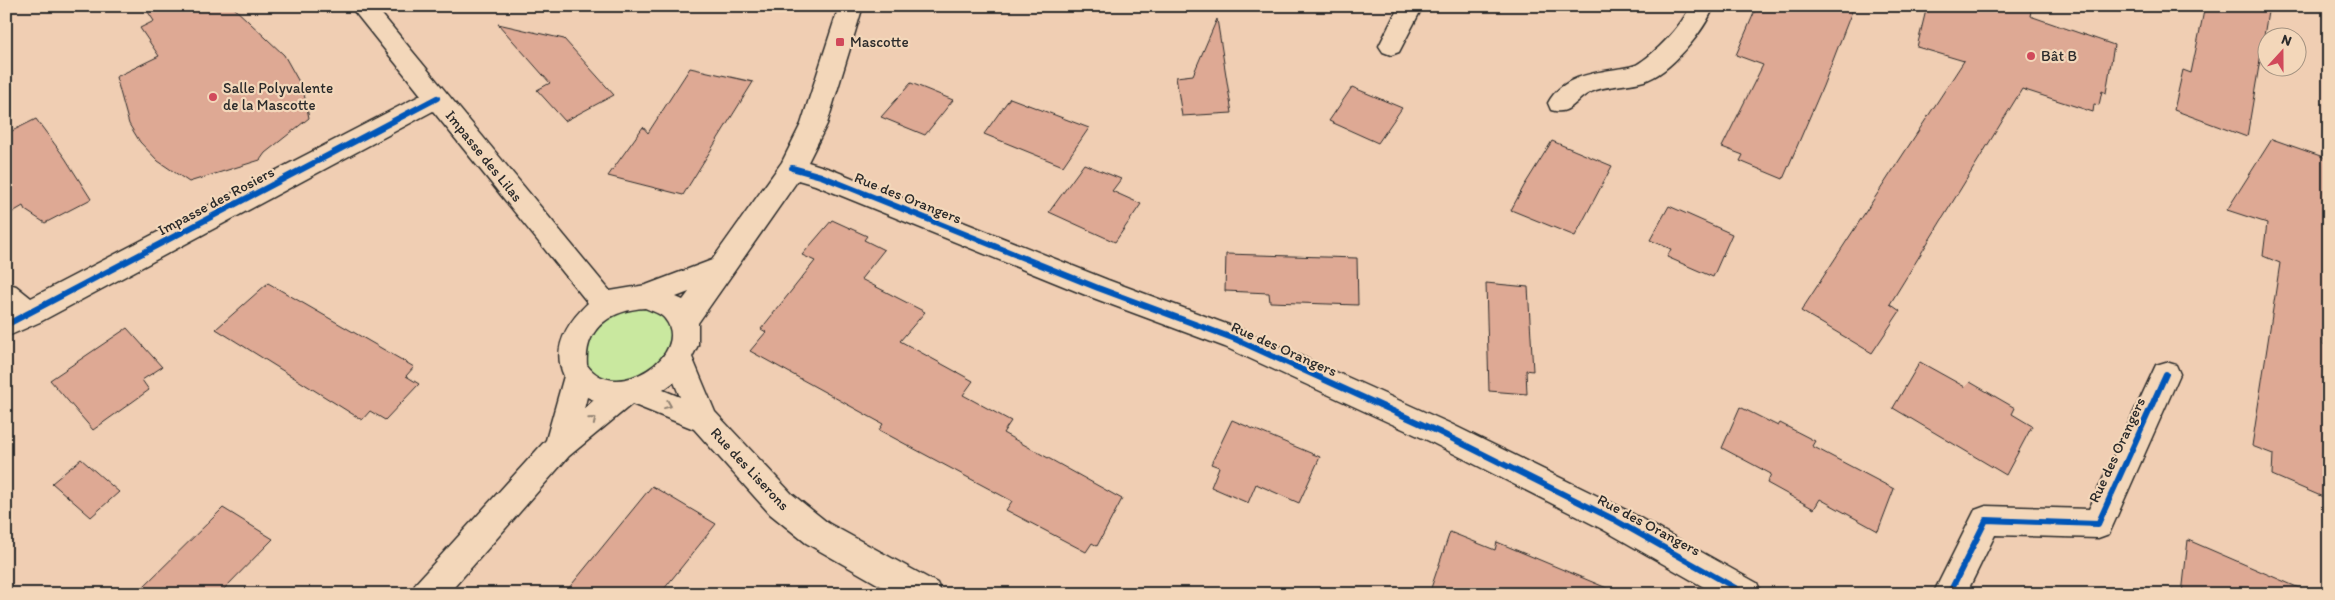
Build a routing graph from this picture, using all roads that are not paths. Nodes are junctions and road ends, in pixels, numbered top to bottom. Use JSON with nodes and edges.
{"nodes":[{"id":1,"x":362,"y":6,"type":"edge"},
{"id":2,"x":850,"y":6,"type":"edge"},
{"id":3,"x":1412,"y":6,"type":"edge"},
{"id":4,"x":1702,"y":6,"type":"edge"},
{"id":5,"x":1390,"y":46,"type":"dead end"},
{"id":6,"x":437,"y":98,"type":"junction"},
{"id":7,"x":1560,"y":103,"type":"dead end"},
{"id":8,"x":792,"y":168,"type":"junction"},
{"id":9,"x":720,"y":268,"type":"junction"},
{"id":10,"x":6,"y":294,"type":"edge"},
{"id":11,"x":647,"y":296,"type":"junction"},
{"id":12,"x":606,"y":306,"type":"junction"},
{"id":13,"x":18,"y":320,"type":"edge"},
{"id":14,"x":684,"y":320,"type":"junction"},
{"id":15,"x":679,"y":359,"type":"junction"},
{"id":16,"x":2166,"y":374,"type":"dead end"},
{"id":17,"x":578,"y":376,"type":"junction"},
{"id":18,"x":628,"y":391,"type":"junction"},
{"id":19,"x":704,"y":420,"type":"junction"},
{"id":20,"x":559,"y":447,"type":"junction"},
{"id":21,"x":427,"y":594,"type":"edge"},
{"id":22,"x":926,"y":594,"type":"edge"},
{"id":23,"x":1746,"y":594,"type":"edge"},
{"id":24,"x":1948,"y":594,"type":"edge"}],
"edges":[{"from":1,"to":6,"type":"street","name":"Impasse des Lilas"},
{"from":2,"to":8,"type":"street"},
{"from":3,"to":5,"type":"street"},
{"from":4,"to":7,"type":"street"},
{"from":6,"to":12,"type":"street","name":"Impasse des Lilas"},
{"from":6,"to":13,"type":"street","name":"Impasse des Rosiers"},
{"from":8,"to":9,"type":"street"},
{"from":8,"to":23,"type":"street","name":"Rue des Orangers"},
{"from":9,"to":11,"type":"street"},
{"from":9,"to":14,"type":"street"},
{"from":10,"to":13,"type":"street","name":"Impasse des Rosiers"},
{"from":11,"to":12,"type":"street"},
{"from":11,"to":14,"type":"street"},
{"from":12,"to":17,"type":"street"},
{"from":14,"to":15,"type":"street"},
{"from":15,"to":18,"type":"street"},
{"from":15,"to":19,"type":"street","name":"Rue des Liserons"},
{"from":16,"to":24,"type":"street","name":"Rue des Orangers"},
{"from":17,"to":18,"type":"street"},
{"from":17,"to":20,"type":"street"},
{"from":18,"to":19,"type":"street","name":"Rue des Liserons","one_way":true},
{"from":20,"to":18,"type":"street","one_way":true},
{"from":19,"to":22,"type":"street","name":"Rue des Liserons"},
{"from":20,"to":21,"type":"street"}]}
